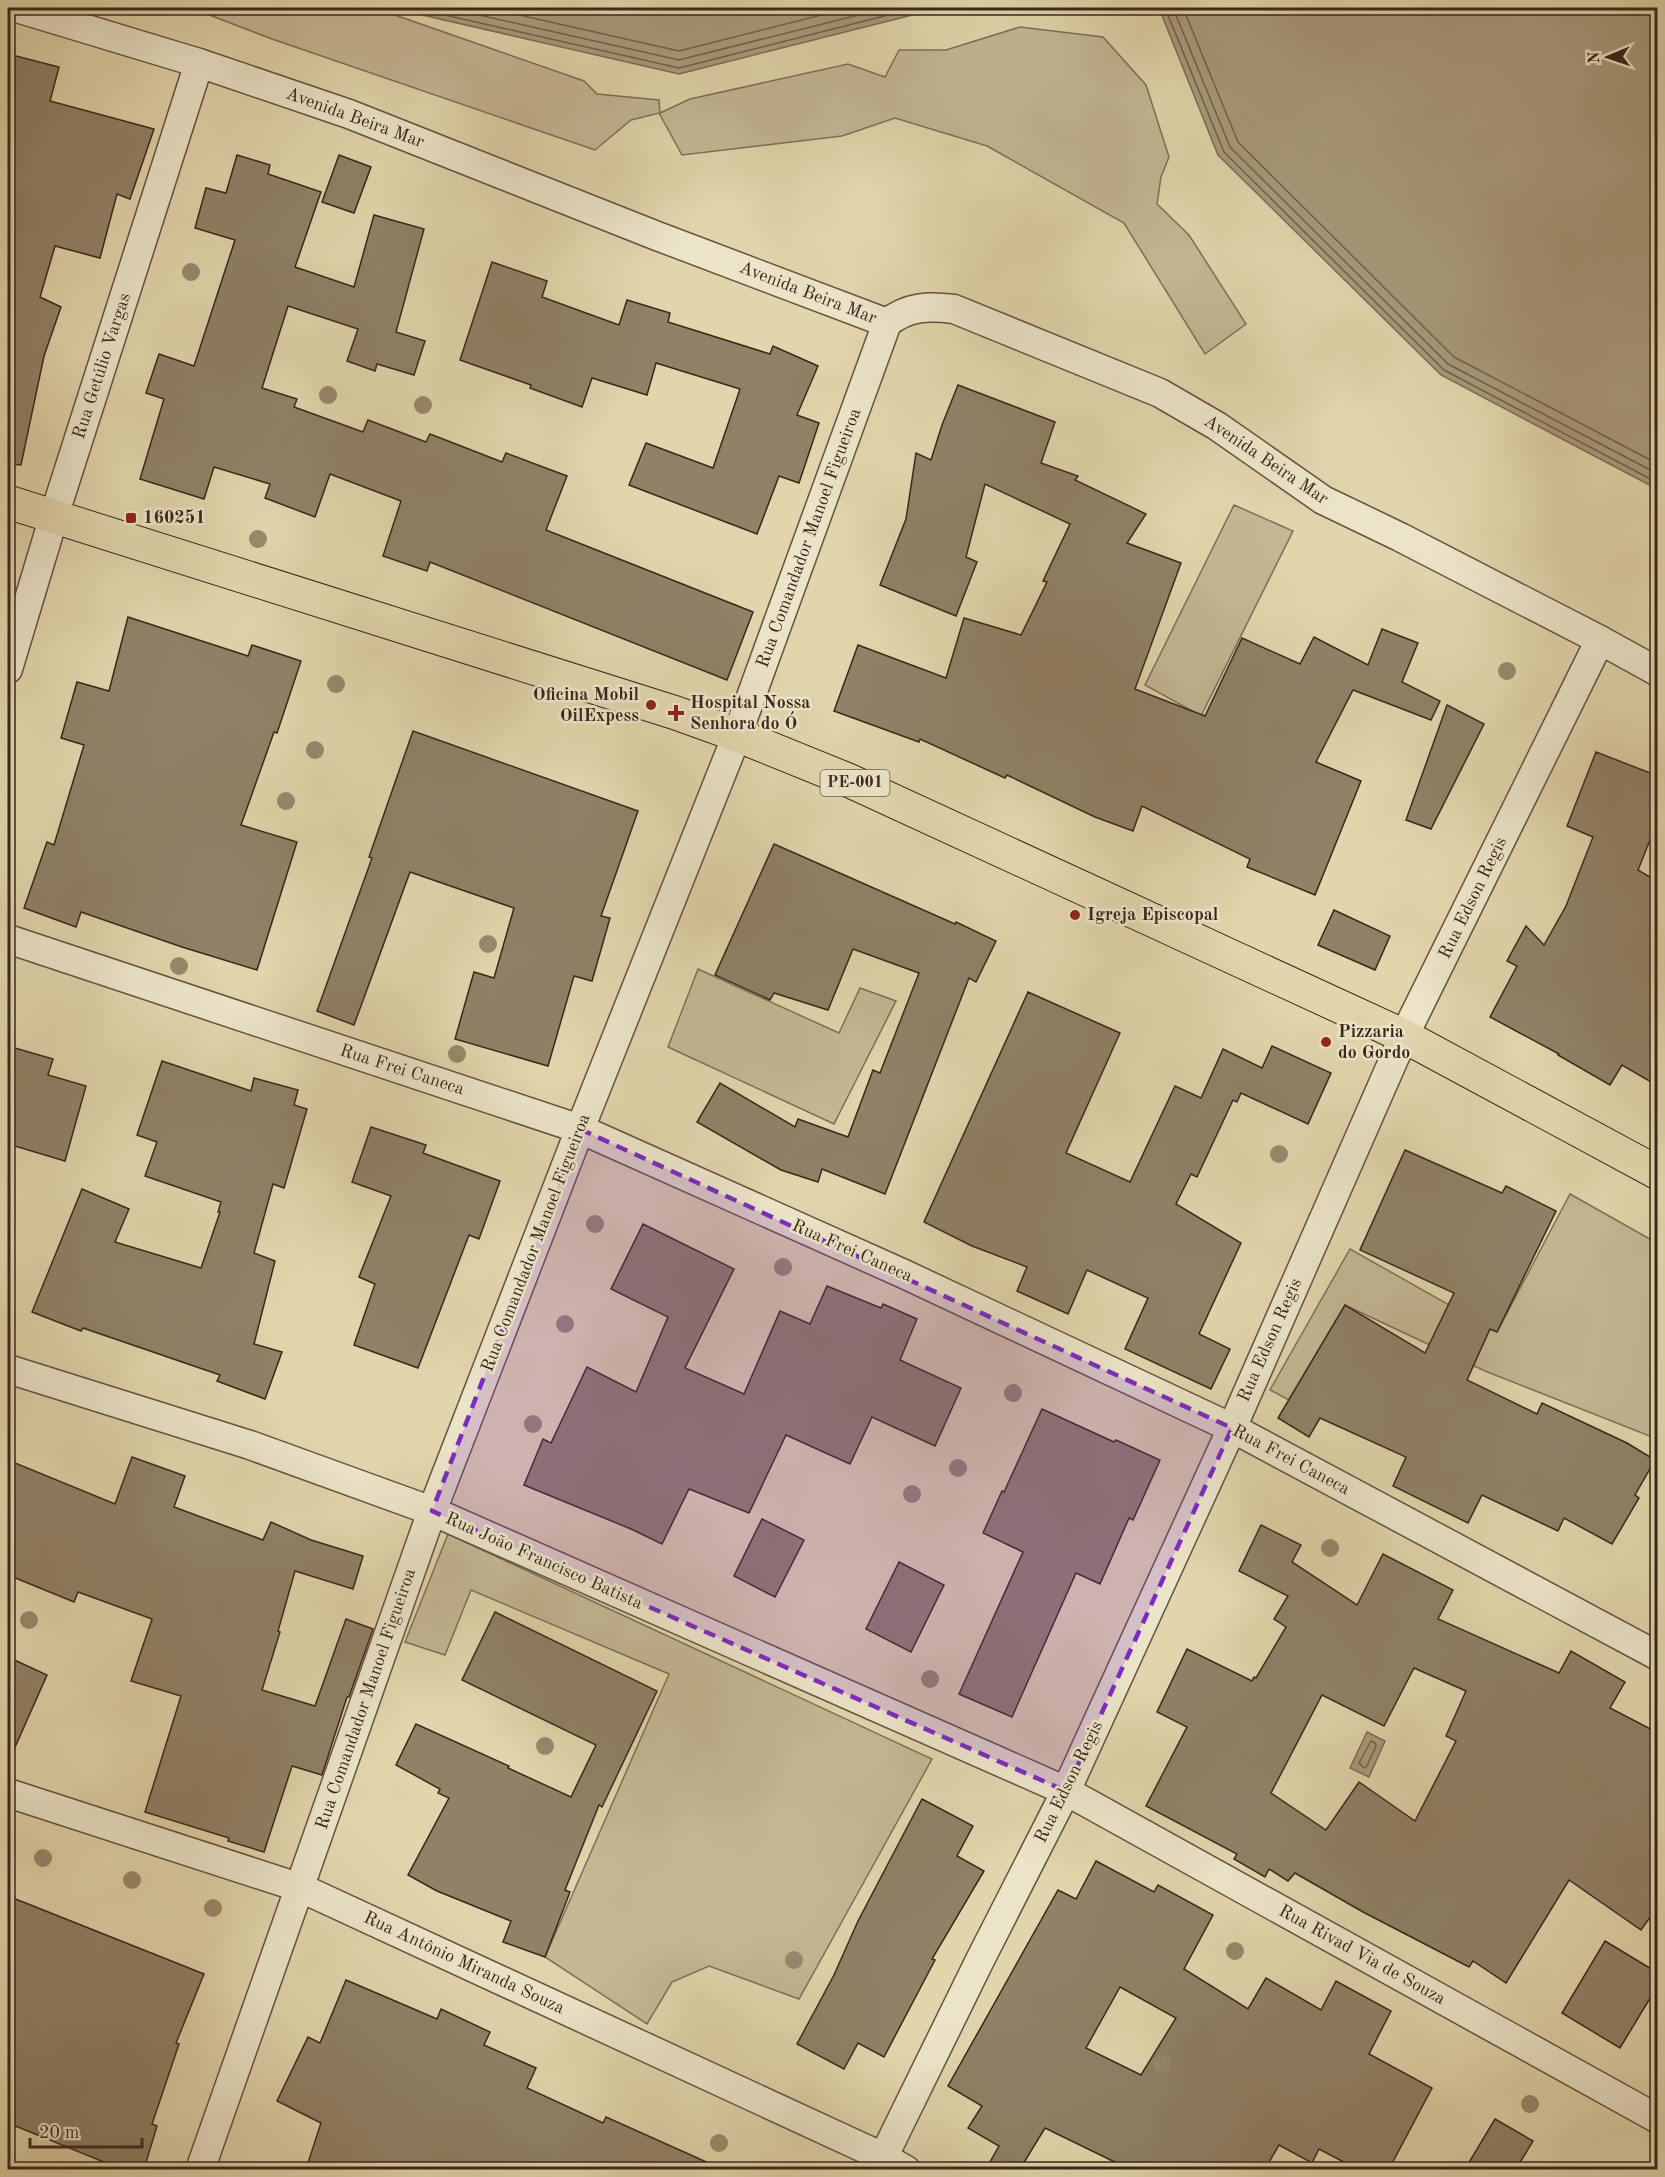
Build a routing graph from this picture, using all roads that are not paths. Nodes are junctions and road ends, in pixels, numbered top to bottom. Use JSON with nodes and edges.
{"nodes":[{"id":1,"x":16,"y":8,"type":"edge"},
{"id":2,"x":199,"y":63,"type":"junction"},
{"id":3,"x":887,"y":323,"type":"junction"},
{"id":4,"x":8,"y":502,"type":"edge"},
{"id":5,"x":54,"y":516,"type":"junction"},
{"id":6,"x":1600,"y":640,"type":"junction"},
{"id":7,"x":8,"y":669,"type":"edge"},
{"id":8,"x":1658,"y":672,"type":"edge"},
{"id":9,"x":737,"y":735,"type":"junction"},
{"id":10,"x":8,"y":939,"type":"edge"},
{"id":11,"x":1404,"y":1036,"type":"junction"},
{"id":12,"x":580,"y":1129,"type":"junction"},
{"id":13,"x":1658,"y":1173,"type":"edge"},
{"id":14,"x":8,"y":1369,"type":"edge"},
{"id":15,"x":1232,"y":1428,"type":"junction"},
{"id":16,"x":432,"y":1511,"type":"junction"},
{"id":17,"x":1658,"y":1656,"type":"edge"},
{"id":18,"x":1066,"y":1791,"type":"junction"},
{"id":19,"x":8,"y":1793,"type":"edge"},
{"id":20,"x":301,"y":1888,"type":"junction"},
{"id":21,"x":1658,"y":2120,"type":"edge"},
{"id":22,"x":889,"y":2165,"type":"edge"},
{"id":23,"x":200,"y":2169,"type":"edge"}],
"edges":[{"from":1,"to":2,"type":"street","name":"Avenida Beira Mar"},
{"from":2,"to":3,"type":"street","name":"Avenida Beira Mar"},
{"from":2,"to":5,"type":"street","name":"Rua Getúlio Vargas"},
{"from":3,"to":6,"type":"street","name":"Avenida Beira Mar"},
{"from":3,"to":9,"type":"street","name":"Rua Comandador Manoel Figueiroa"},
{"from":4,"to":5,"type":"main road","number":"PE-001"},
{"from":5,"to":7,"type":"street","name":"Rua Getúlio Vargas"},
{"from":5,"to":9,"type":"main road","number":"PE-001"},
{"from":6,"to":8,"type":"street","name":"Avenida Beira Mar"},
{"from":6,"to":11,"type":"street","name":"Rua Edson Regis"},
{"from":9,"to":11,"type":"main road","number":"PE-001"},
{"from":9,"to":12,"type":"street","name":"Rua Comandador Manoel Figueiroa"},
{"from":10,"to":12,"type":"street","name":"Rua Frei Caneca"},
{"from":11,"to":13,"type":"main road","number":"PE-001"},
{"from":11,"to":15,"type":"street","name":"Rua Edson Regis"},
{"from":12,"to":15,"type":"street","name":"Rua Frei Caneca"},
{"from":12,"to":16,"type":"street","name":"Rua Comandador Manoel Figueiroa"},
{"from":14,"to":16,"type":"street","name":"Rua João Francisco Batista"},
{"from":15,"to":17,"type":"street","name":"Rua Frei Caneca"},
{"from":15,"to":18,"type":"street","name":"Rua Edson Regis"},
{"from":16,"to":18,"type":"street","name":"Rua João Francisco Batista"},
{"from":16,"to":20,"type":"street","name":"Rua Comandador Manoel Figueiroa"},
{"from":18,"to":21,"type":"street","name":"Rua Rivad Via de Souza"},
{"from":18,"to":22,"type":"street","name":"Rua Edson Regis"},
{"from":19,"to":20,"type":"street","name":"Rua Antônio Miranda Souza"},
{"from":20,"to":22,"type":"street","name":"Rua Antônio Miranda Souza"},
{"from":20,"to":23,"type":"street","name":"Rua Comandador Manoel Figueiroa"}]}
